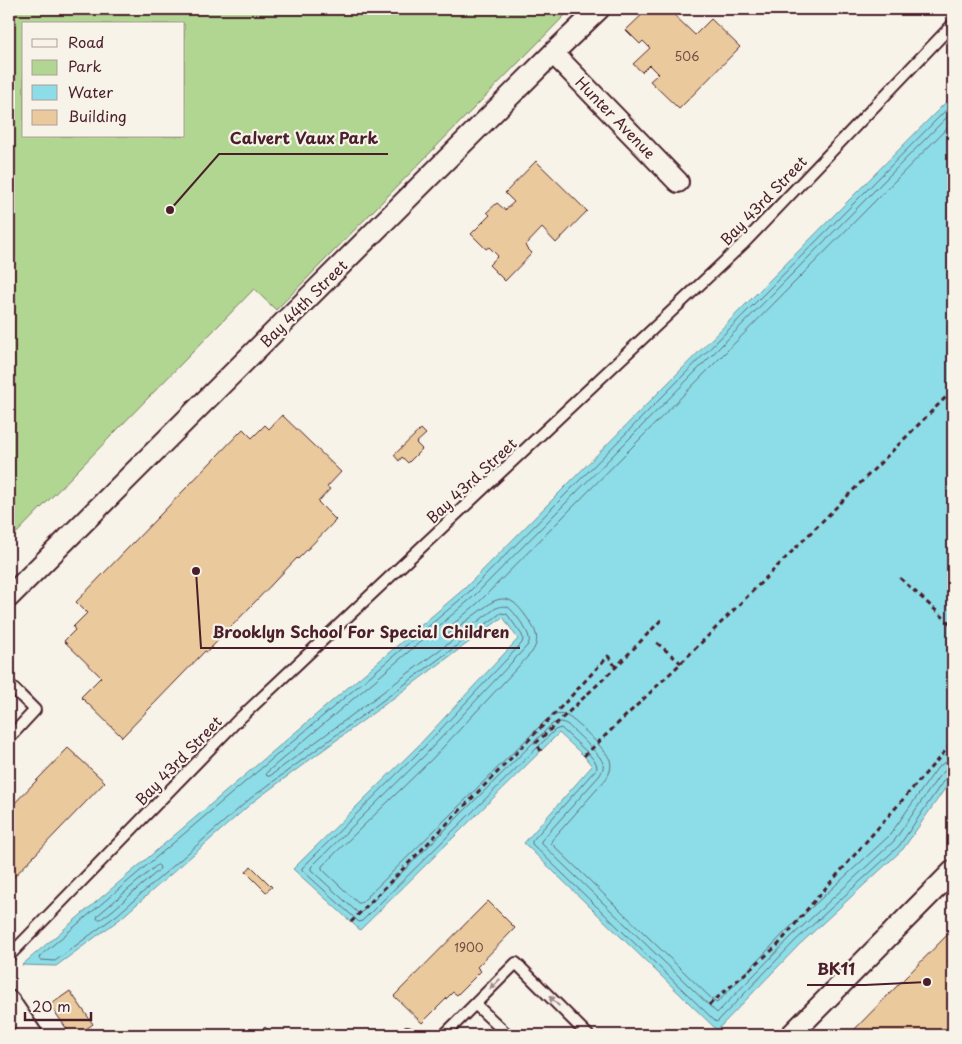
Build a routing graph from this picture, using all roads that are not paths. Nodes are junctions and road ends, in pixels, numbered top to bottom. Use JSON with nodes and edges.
{"nodes":[{"id":1,"x":599,"y":9,"type":"edge"},
{"id":2,"x":953,"y":24,"type":"edge"},
{"id":3,"x":553,"y":53,"type":"junction"},
{"id":4,"x":678,"y":182,"type":"dead end"},
{"id":5,"x":9,"y":597,"type":"edge"},
{"id":6,"x":9,"y":684,"type":"edge"},
{"id":7,"x":9,"y":738,"type":"edge"},
{"id":8,"x":953,"y":871,"type":"edge"},
{"id":9,"x":9,"y":956,"type":"edge"},
{"id":10,"x":9,"y":1001,"type":"edge"},
{"id":11,"x":475,"y":1004,"type":"junction"},
{"id":12,"x":32,"y":1035,"type":"edge"},
{"id":13,"x":405,"y":1035,"type":"edge"},
{"id":14,"x":412,"y":1035,"type":"edge"},
{"id":15,"x":444,"y":1035,"type":"edge"},
{"id":16,"x":508,"y":1035,"type":"edge"},
{"id":17,"x":588,"y":1035,"type":"edge"},
{"id":18,"x":791,"y":1035,"type":"edge"}],
"edges":[{"from":1,"to":3,"type":"street","name":"Bay 44th Street"},
{"from":2,"to":9,"type":"lane","name":"Bay 43rd Street"},
{"from":3,"to":4,"type":"street","name":"Hunter Avenue"},
{"from":3,"to":5,"type":"street","name":"Bay 44th Street"},
{"from":6,"to":7,"type":"lane"},
{"from":8,"to":18,"type":"street"},
{"from":10,"to":12,"type":"street"},
{"from":11,"to":15,"type":"lane"},
{"from":11,"to":16,"type":"lane"},
{"from":17,"to":11,"type":"lane","one_way":true},
{"from":13,"to":14,"type":"lane"}]}
